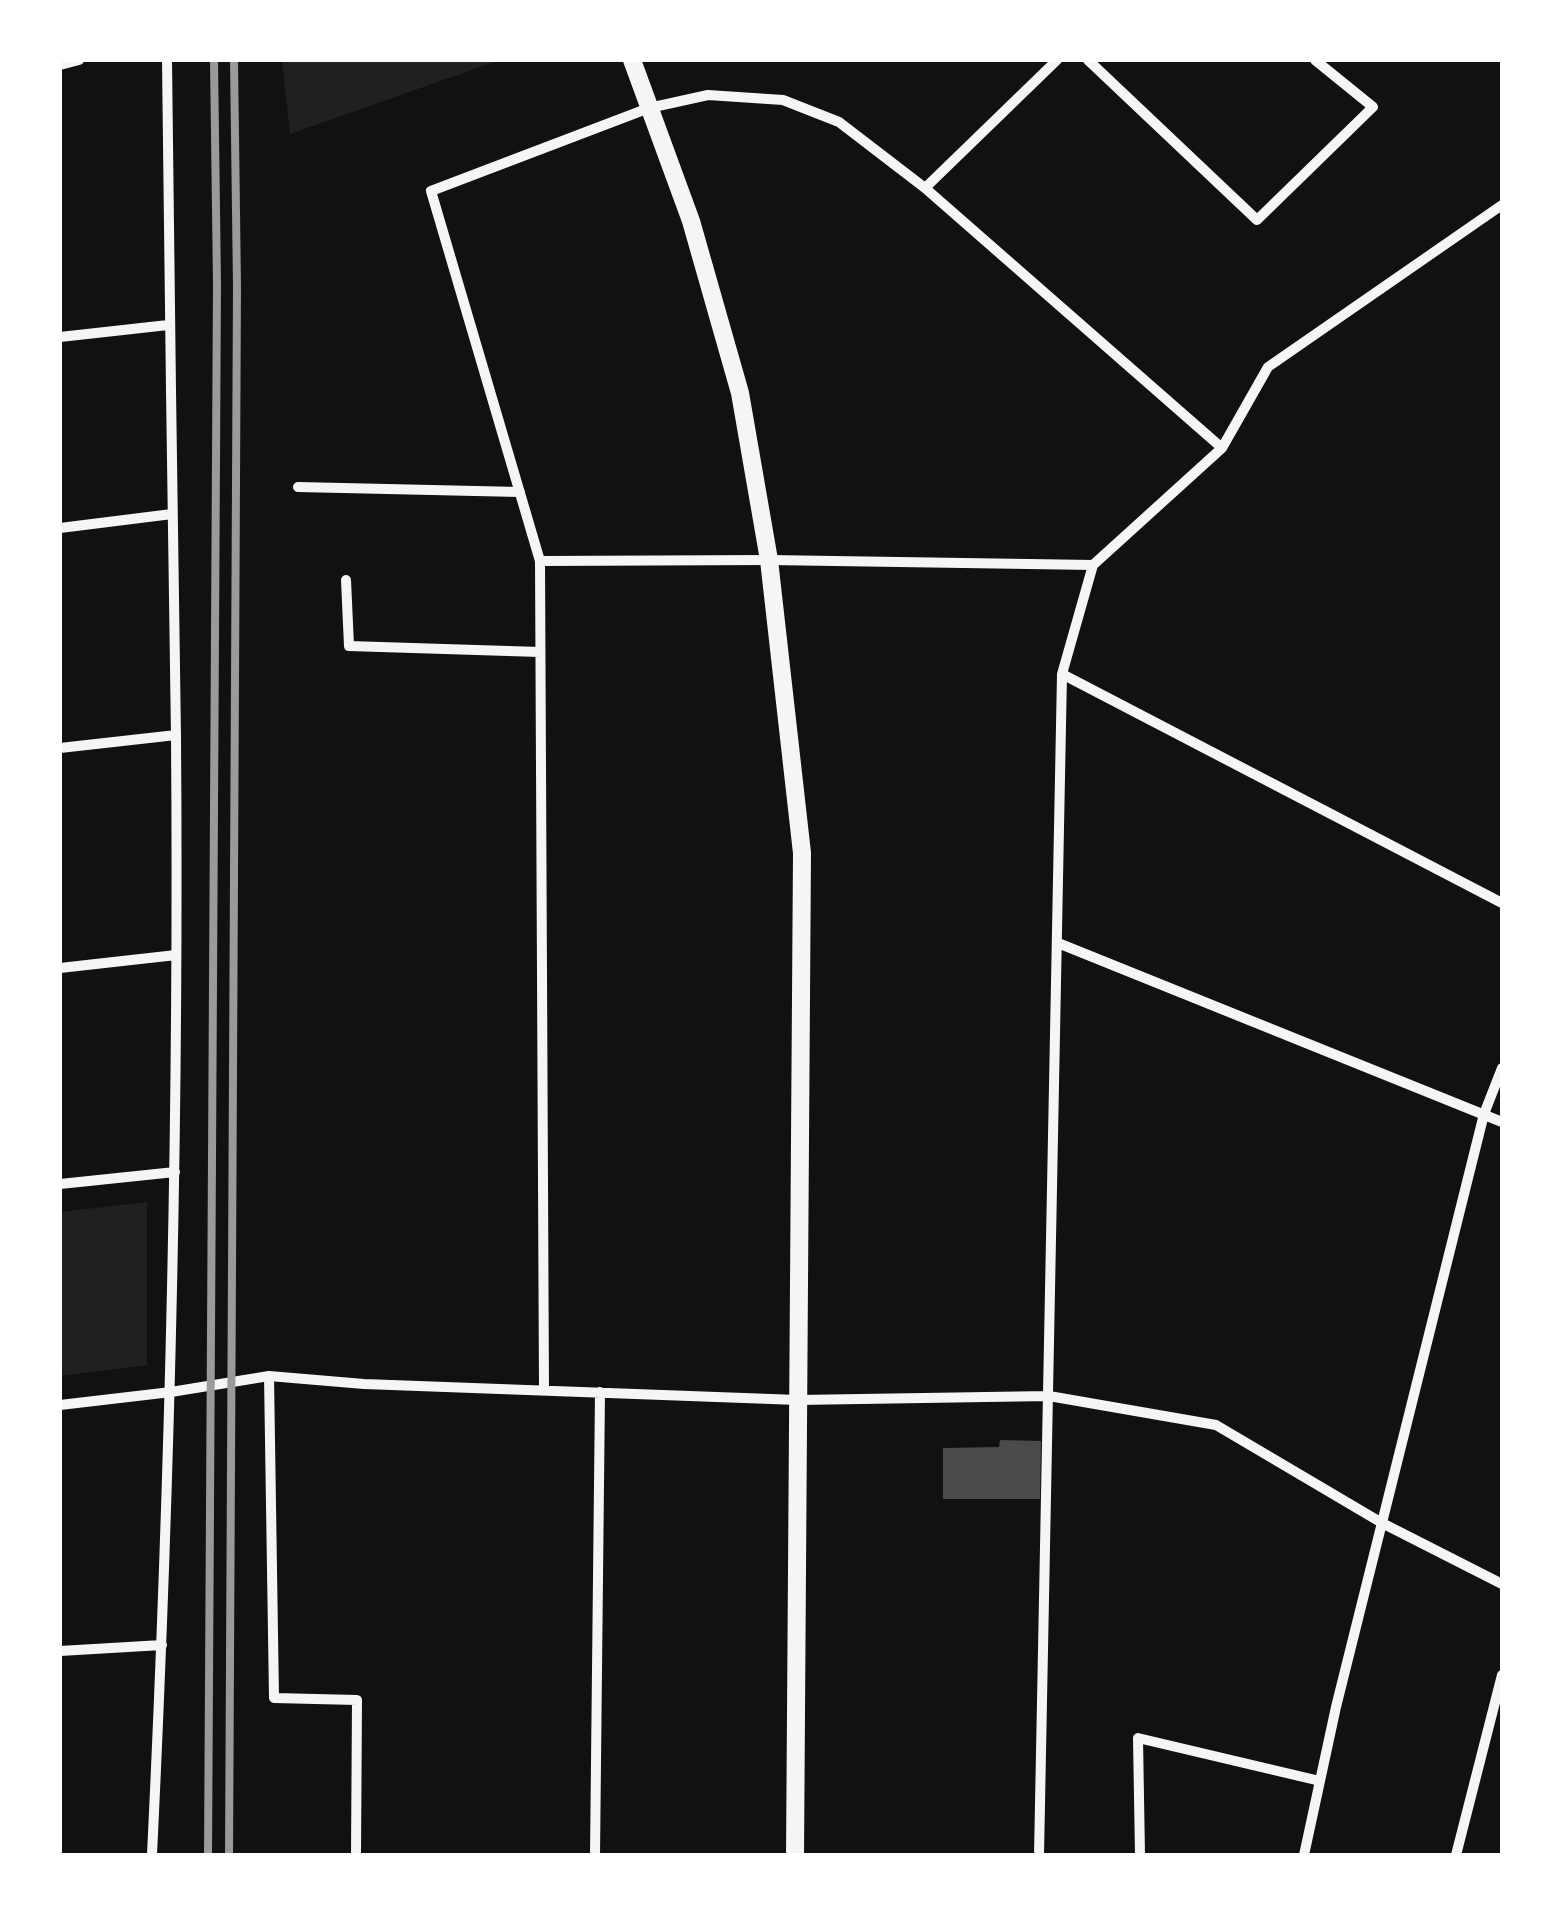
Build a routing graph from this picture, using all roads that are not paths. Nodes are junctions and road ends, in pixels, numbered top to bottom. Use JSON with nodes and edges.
{"nodes":[{"id":1,"x":79,"y":60,"type":"edge"},
{"id":2,"x":167,"y":60,"type":"edge"},
{"id":3,"x":632,"y":60,"type":"edge"},
{"id":4,"x":1057,"y":60,"type":"edge"},
{"id":5,"x":1088,"y":60,"type":"edge"},
{"id":6,"x":1315,"y":60,"type":"edge"},
{"id":7,"x":60,"y":65,"type":"edge"},
{"id":8,"x":649,"y":108,"type":"junction"},
{"id":9,"x":925,"y":188,"type":"junction"},
{"id":10,"x":1502,"y":206,"type":"edge"},
{"id":11,"x":168,"y":324,"type":"junction"},
{"id":12,"x":60,"y":337,"type":"edge"},
{"id":13,"x":1222,"y":448,"type":"junction"},
{"id":14,"x":298,"y":486,"type":"dead end"},
{"id":15,"x":520,"y":492,"type":"junction"},
{"id":16,"x":172,"y":514,"type":"junction"},
{"id":17,"x":60,"y":528,"type":"edge"},
{"id":18,"x":540,"y":560,"type":"junction"},
{"id":19,"x":769,"y":560,"type":"junction"},
{"id":20,"x":1093,"y":564,"type":"junction"},
{"id":21,"x":346,"y":580,"type":"dead end"},
{"id":22,"x":540,"y":652,"type":"junction"},
{"id":23,"x":1062,"y":674,"type":"junction"},
{"id":24,"x":176,"y":736,"type":"junction"},
{"id":25,"x":60,"y":748,"type":"edge"},
{"id":26,"x":1502,"y":904,"type":"edge"},
{"id":27,"x":1058,"y":942,"type":"junction"},
{"id":28,"x":176,"y":954,"type":"junction"},
{"id":29,"x":60,"y":968,"type":"edge"},
{"id":30,"x":1502,"y":1068,"type":"edge"},
{"id":31,"x":1484,"y":1114,"type":"junction"},
{"id":32,"x":1502,"y":1122,"type":"edge"},
{"id":33,"x":175,"y":1172,"type":"junction"},
{"id":34,"x":60,"y":1184,"type":"edge"},
{"id":35,"x":269,"y":1376,"type":"junction"},
{"id":36,"x":544,"y":1390,"type":"junction"},
{"id":37,"x":171,"y":1392,"type":"junction"},
{"id":38,"x":600,"y":1392,"type":"junction"},
{"id":39,"x":1050,"y":1396,"type":"junction"},
{"id":40,"x":798,"y":1400,"type":"junction"},
{"id":41,"x":60,"y":1405,"type":"edge"},
{"id":42,"x":1382,"y":1523,"type":"junction"},
{"id":43,"x":1502,"y":1584,"type":"edge"},
{"id":44,"x":162,"y":1645,"type":"junction"},
{"id":45,"x":60,"y":1651,"type":"edge"},
{"id":46,"x":1502,"y":1676,"type":"edge"},
{"id":47,"x":1320,"y":1781,"type":"junction"},
{"id":48,"x":152,"y":1855,"type":"edge"},
{"id":49,"x":356,"y":1855,"type":"edge"},
{"id":50,"x":595,"y":1855,"type":"edge"},
{"id":51,"x":794,"y":1855,"type":"edge"},
{"id":52,"x":1040,"y":1855,"type":"edge"},
{"id":53,"x":1140,"y":1855,"type":"edge"},
{"id":54,"x":1304,"y":1855,"type":"edge"},
{"id":55,"x":1456,"y":1855,"type":"edge"}],
"edges":[{"from":1,"to":7,"type":"street"},
{"from":2,"to":11,"type":"street"},
{"from":3,"to":8,"type":"street"},
{"from":4,"to":9,"type":"street"},
{"from":5,"to":6,"type":"street"},
{"from":8,"to":9,"type":"street"},
{"from":8,"to":15,"type":"street"},
{"from":8,"to":19,"type":"street"},
{"from":9,"to":13,"type":"street"},
{"from":10,"to":13,"type":"street"},
{"from":11,"to":12,"type":"street"},
{"from":11,"to":16,"type":"street"},
{"from":13,"to":20,"type":"street"},
{"from":14,"to":15,"type":"street"},
{"from":15,"to":18,"type":"street"},
{"from":16,"to":17,"type":"street"},
{"from":16,"to":24,"type":"street"},
{"from":18,"to":19,"type":"street"},
{"from":18,"to":22,"type":"street"},
{"from":19,"to":20,"type":"street"},
{"from":19,"to":40,"type":"street"},
{"from":20,"to":23,"type":"street"},
{"from":21,"to":22,"type":"street"},
{"from":22,"to":36,"type":"street"},
{"from":23,"to":26,"type":"street"},
{"from":23,"to":27,"type":"street"},
{"from":24,"to":25,"type":"street"},
{"from":24,"to":28,"type":"street"},
{"from":27,"to":31,"type":"street"},
{"from":27,"to":39,"type":"street"},
{"from":28,"to":29,"type":"street"},
{"from":28,"to":33,"type":"street"},
{"from":30,"to":31,"type":"street"},
{"from":31,"to":32,"type":"street"},
{"from":31,"to":42,"type":"street"},
{"from":33,"to":34,"type":"street"},
{"from":33,"to":37,"type":"street"},
{"from":35,"to":36,"type":"street"},
{"from":35,"to":37,"type":"street"},
{"from":35,"to":49,"type":"street"},
{"from":36,"to":38,"type":"street"},
{"from":37,"to":41,"type":"street"},
{"from":37,"to":44,"type":"street"},
{"from":38,"to":40,"type":"street"},
{"from":38,"to":50,"type":"street"},
{"from":39,"to":40,"type":"street"},
{"from":39,"to":42,"type":"street"},
{"from":39,"to":52,"type":"street"},
{"from":40,"to":51,"type":"street"},
{"from":42,"to":43,"type":"street"},
{"from":42,"to":47,"type":"street"},
{"from":44,"to":45,"type":"street"},
{"from":44,"to":48,"type":"street"},
{"from":46,"to":55,"type":"street"},
{"from":47,"to":53,"type":"street"},
{"from":47,"to":54,"type":"street"}]}
